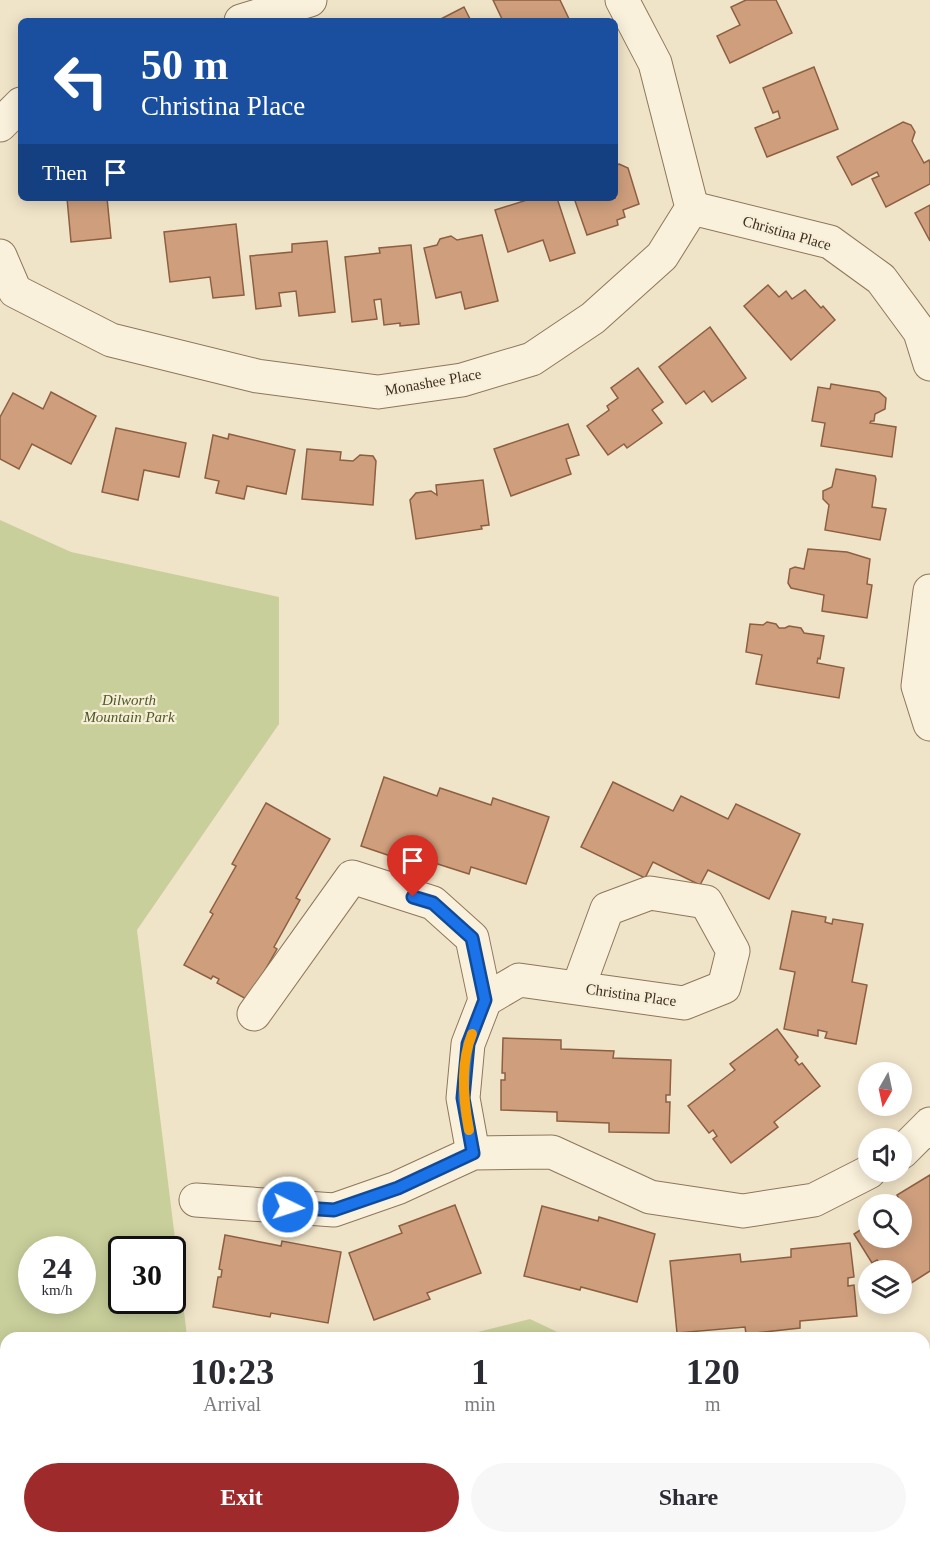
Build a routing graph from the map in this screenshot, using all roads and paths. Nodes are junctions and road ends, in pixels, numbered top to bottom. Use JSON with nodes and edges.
{"nodes":[{"id":1,"x":310,"y":0,"type":"edge"},
{"id":2,"x":622,"y":0,"type":"edge"},
{"id":3,"x":251,"y":18,"type":"edge"},
{"id":4,"x":18,"y":107,"type":"edge"},
{"id":5,"x":0,"y":124,"type":"edge"},
{"id":6,"x":692,"y":208,"type":"junction"},
{"id":7,"x":0,"y":256,"type":"edge"},
{"id":8,"x":930,"y":364,"type":"edge"},
{"id":9,"x":930,"y":591,"type":"edge"},
{"id":10,"x":930,"y":724,"type":"edge"},
{"id":11,"x":578,"y":988,"type":"junction"},
{"id":12,"x":485,"y":1000,"type":"junction"},
{"id":13,"x":254,"y":1014,"type":"dead end"},
{"id":14,"x":930,"y":1124,"type":"edge"},
{"id":15,"x":912,"y":1142,"type":"edge"},
{"id":16,"x":473,"y":1153,"type":"junction"},
{"id":17,"x":858,"y":1178,"type":"edge"},
{"id":18,"x":196,"y":1200,"type":"dead end"}],
"edges":[{"from":1,"to":3,"type":"street"},
{"from":2,"to":6,"type":"street"},
{"from":4,"to":5,"type":"street"},
{"from":6,"to":7,"type":"street","name":"Monashee Place"},
{"from":6,"to":8,"type":"street","name":"Christina Place"},
{"from":9,"to":10,"type":"street"},
{"from":11,"to":11,"type":"street","name":"Christina Place"},
{"from":11,"to":12,"type":"street","name":"Christina Place"},
{"from":12,"to":13,"type":"street"},
{"from":12,"to":16,"type":"street"},
{"from":14,"to":15,"type":"street"},
{"from":16,"to":17,"type":"street"},
{"from":16,"to":18,"type":"street"}]}
